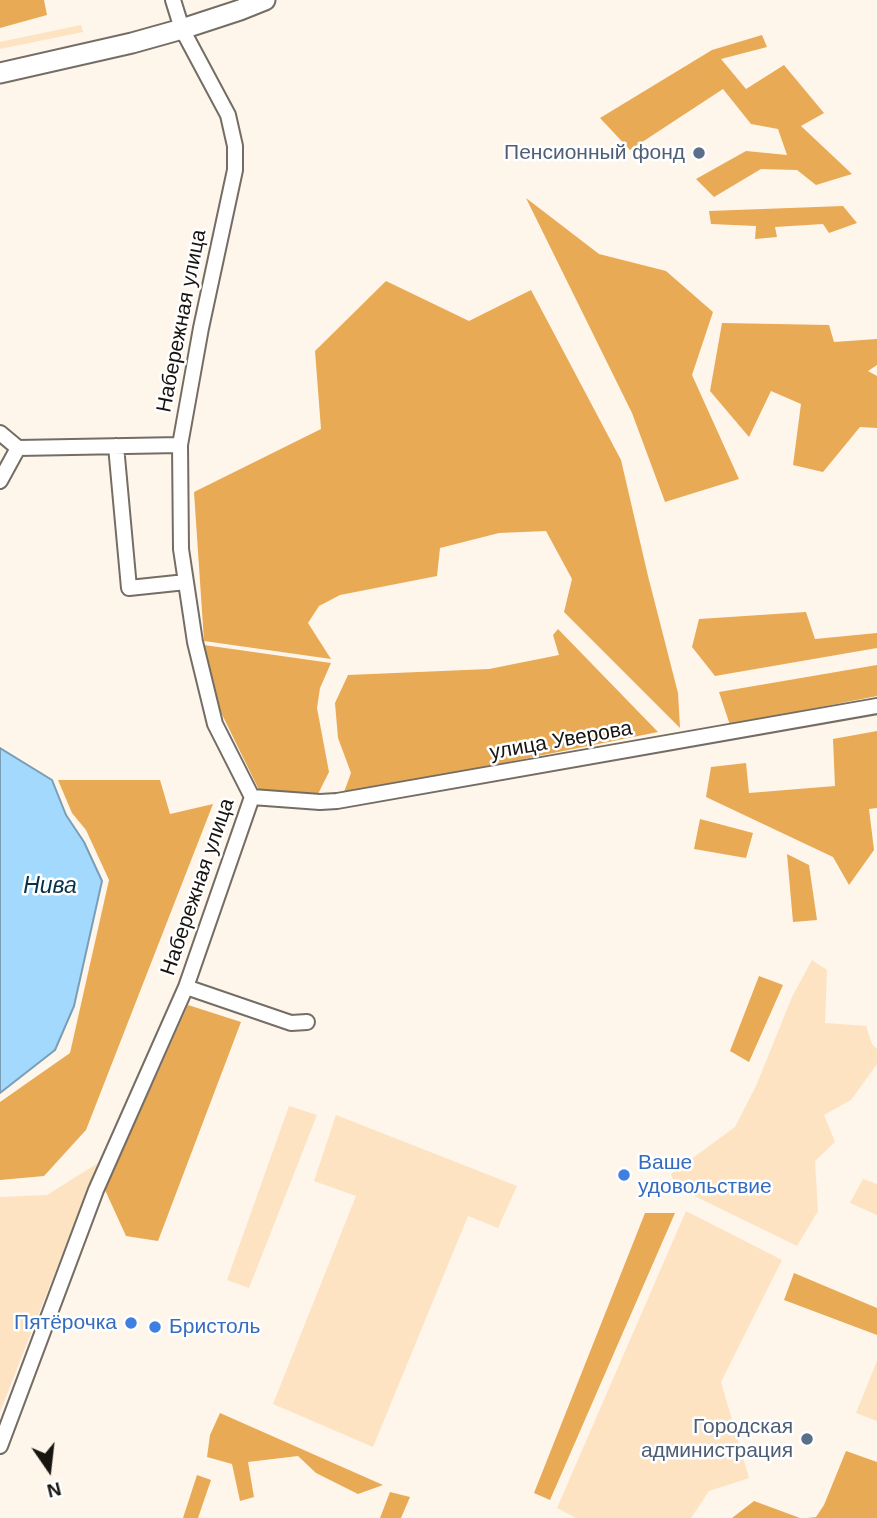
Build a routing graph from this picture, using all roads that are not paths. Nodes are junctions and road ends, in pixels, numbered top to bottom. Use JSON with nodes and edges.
{"nodes":[{"id":1,"x":173,"y":0,"type":"edge"},
{"id":2,"x":265,"y":0,"type":"edge"},
{"id":3,"x":182,"y":29,"type":"junction"},
{"id":4,"x":0,"y":73,"type":"edge"},
{"id":5,"x":0,"y":433,"type":"edge"},
{"id":6,"x":180,"y":445,"type":"junction"},
{"id":7,"x":116,"y":446,"type":"junction"},
{"id":8,"x":18,"y":448,"type":"junction"},
{"id":9,"x":0,"y":481,"type":"edge"},
{"id":10,"x":186,"y":582,"type":"junction"},
{"id":11,"x":877,"y":706,"type":"edge"},
{"id":12,"x":252,"y":797,"type":"junction"},
{"id":13,"x":186,"y":987,"type":"junction"},
{"id":14,"x":307,"y":1022,"type":"dead end"},
{"id":15,"x":0,"y":1446,"type":"edge"}],
"edges":[{"from":1,"to":3,"type":"street","name":"Набережная улица"},
{"from":2,"to":3,"type":"main road"},
{"from":3,"to":4,"type":"main road"},
{"from":3,"to":6,"type":"street","name":"Набережная улица"},
{"from":5,"to":8,"type":"street"},
{"from":6,"to":7,"type":"street"},
{"from":6,"to":10,"type":"street","name":"Набережная улица"},
{"from":7,"to":8,"type":"street"},
{"from":7,"to":10,"type":"street"},
{"from":8,"to":9,"type":"street"},
{"from":10,"to":12,"type":"street","name":"Набережная улица"},
{"from":11,"to":12,"type":"street","name":"улица Уверова"},
{"from":12,"to":13,"type":"street","name":"Набережная улица"},
{"from":13,"to":14,"type":"street"},
{"from":13,"to":15,"type":"street","name":"Набережная улица"}]}
